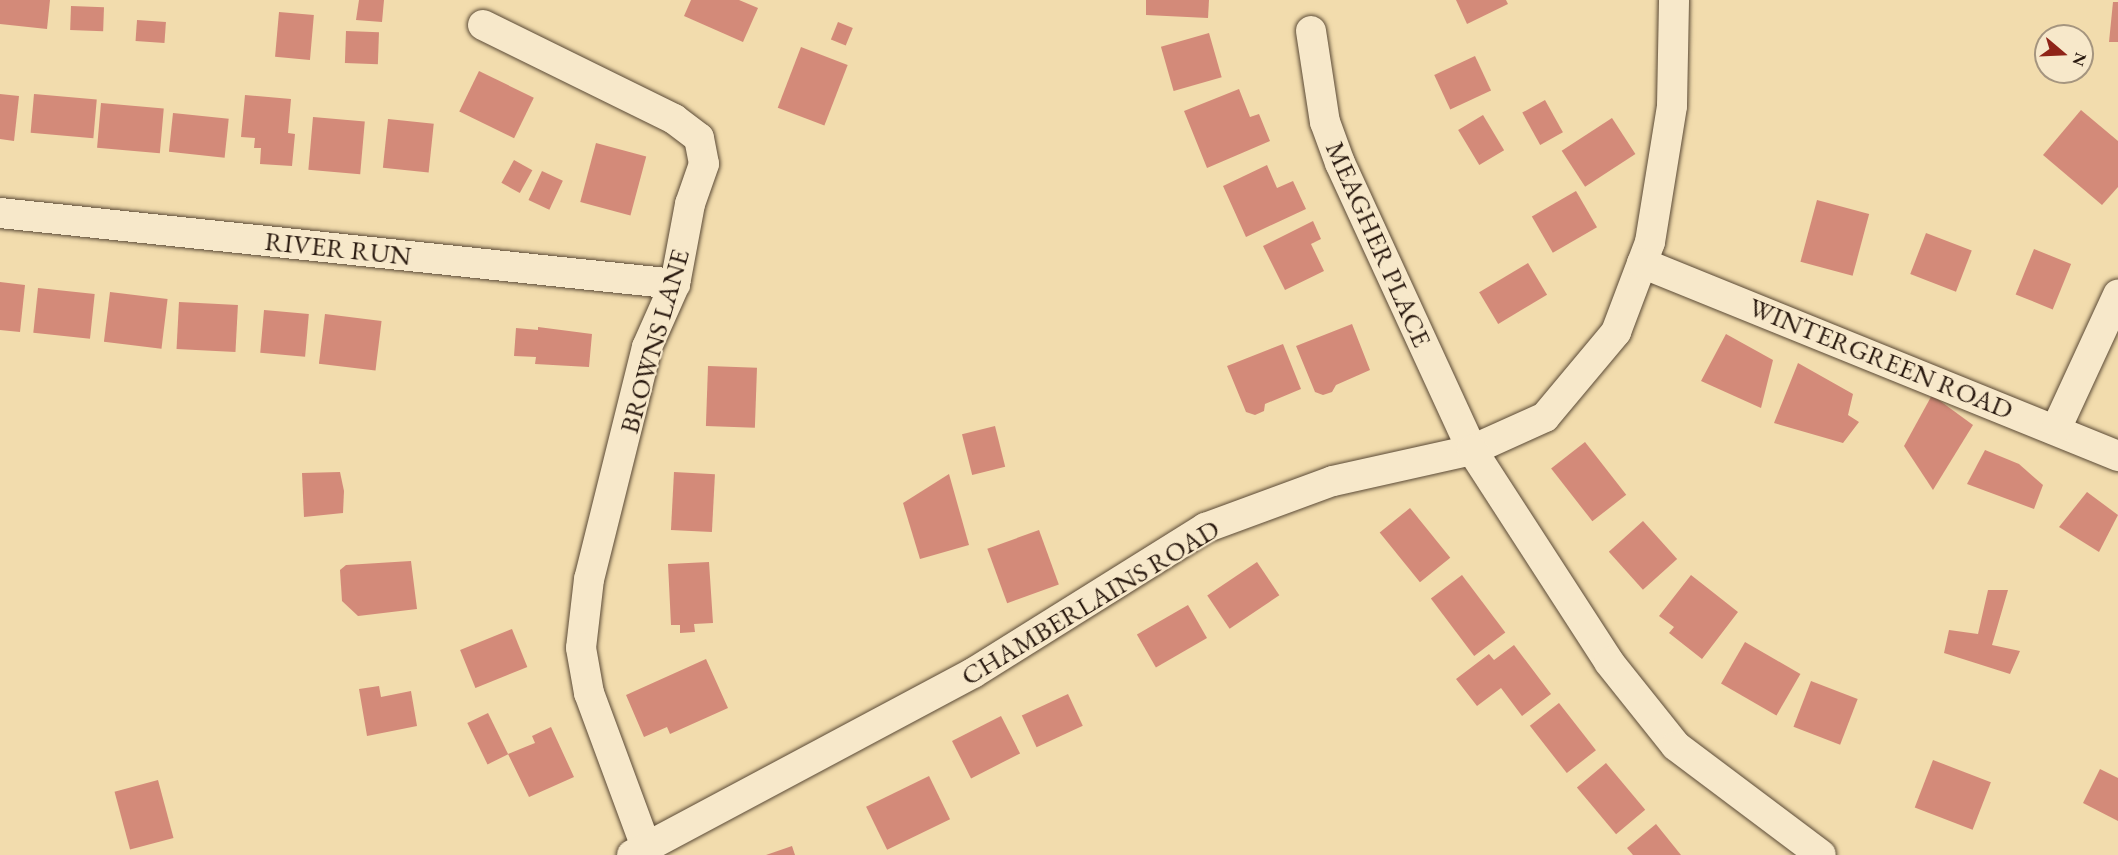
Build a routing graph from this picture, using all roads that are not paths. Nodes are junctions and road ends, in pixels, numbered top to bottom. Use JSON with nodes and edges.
{"nodes":[{"id":1,"x":1674,"y":0,"type":"edge"},
{"id":2,"x":483,"y":25,"type":"dead end"},
{"id":3,"x":1311,"y":31,"type":"dead end"},
{"id":4,"x":0,"y":213,"type":"edge"},
{"id":5,"x":1642,"y":263,"type":"junction"},
{"id":6,"x":675,"y":284,"type":"junction"},
{"id":7,"x":2118,"y":295,"type":"edge"},
{"id":8,"x":2056,"y":429,"type":"junction"},
{"id":9,"x":1472,"y":450,"type":"junction"},
{"id":10,"x":2118,"y":456,"type":"edge"},
{"id":11,"x":639,"y":851,"type":"edge"},
{"id":12,"x":1821,"y":855,"type":"edge"}],
"edges":[{"from":1,"to":5,"type":"street","name":"CHAMBERLAINS ROAD"},
{"from":2,"to":6,"type":"street","name":"BROWNS LANE"},
{"from":3,"to":9,"type":"street","name":"MEAGHER PLACE"},
{"from":4,"to":6,"type":"street","name":"RIVER RUN"},
{"from":5,"to":8,"type":"street","name":"WINTERGREEN ROAD"},
{"from":5,"to":9,"type":"street","name":"CHAMBERLAINS ROAD"},
{"from":6,"to":11,"type":"street","name":"BROWNS LANE"},
{"from":7,"to":8,"type":"street"},
{"from":8,"to":10,"type":"street","name":"WINTERGREEN ROAD"},
{"from":9,"to":11,"type":"street","name":"CHAMBERLAINS ROAD"},
{"from":9,"to":12,"type":"street"}]}
